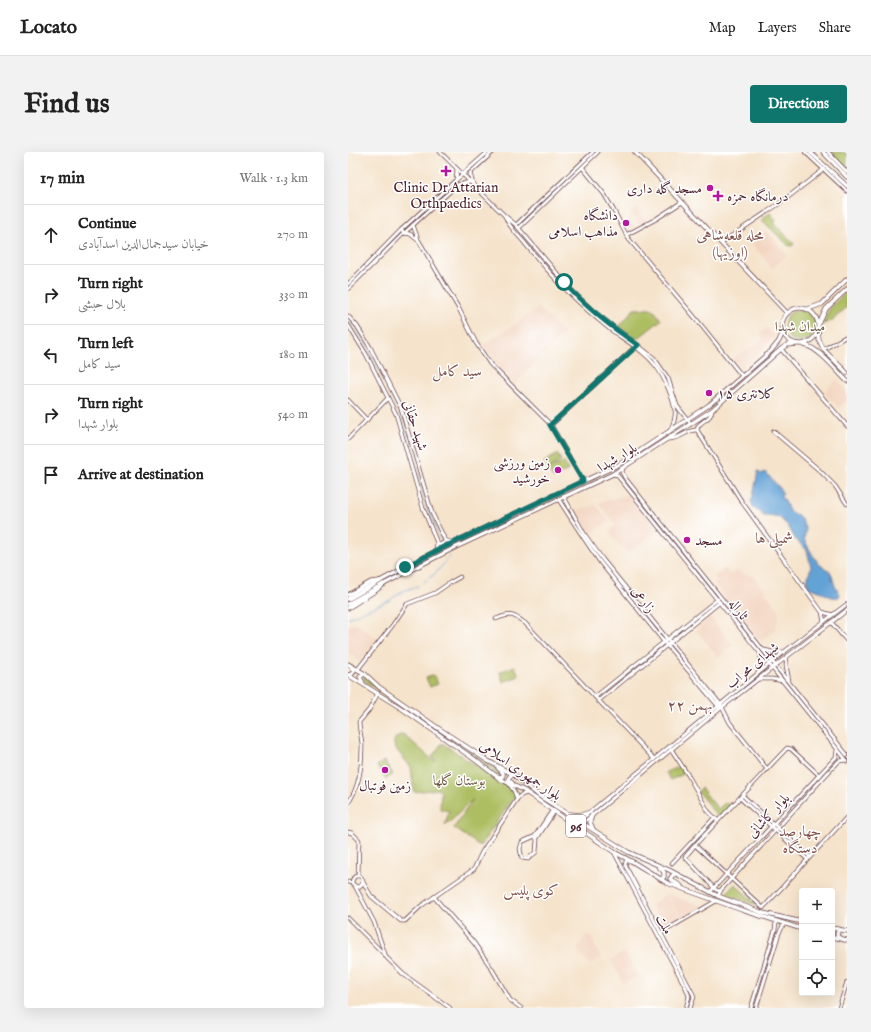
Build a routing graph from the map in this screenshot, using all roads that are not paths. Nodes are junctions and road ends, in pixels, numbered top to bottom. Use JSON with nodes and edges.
{"nodes":[{"id":1,"x":488,"y":152,"type":"edge"},
{"id":2,"x":493,"y":152,"type":"edge"},
{"id":3,"x":593,"y":152,"type":"edge"},
{"id":4,"x":598,"y":152,"type":"edge"},
{"id":5,"x":635,"y":152,"type":"edge"},
{"id":6,"x":805,"y":152,"type":"edge"},
{"id":7,"x":810,"y":152,"type":"edge"},
{"id":8,"x":823,"y":152,"type":"edge"},
{"id":9,"x":828,"y":152,"type":"edge"},
{"id":10,"x":441,"y":153,"type":"edge"},
{"id":11,"x":582,"y":168,"type":"junction"},
{"id":12,"x":457,"y":169,"type":"junction"},
{"id":13,"x":823,"y":170,"type":"junction"},
{"id":14,"x":847,"y":172,"type":"edge"},
{"id":15,"x":470,"y":173,"type":"junction"},
{"id":16,"x":464,"y":174,"type":"junction"},
{"id":17,"x":847,"y":177,"type":"edge"},
{"id":18,"x":457,"y":179,"type":"junction"},
{"id":19,"x":462,"y":183,"type":"junction"},
{"id":20,"x":472,"y":183,"type":"junction"},
{"id":21,"x":847,"y":186,"type":"edge"},
{"id":22,"x":847,"y":191,"type":"edge"},
{"id":23,"x":682,"y":202,"type":"junction"},
{"id":24,"x":505,"y":216,"type":"junction"},
{"id":25,"x":520,"y":222,"type":"junction"},
{"id":26,"x":413,"y":225,"type":"junction"},
{"id":27,"x":516,"y":225,"type":"junction"},
{"id":28,"x":523,"y":225,"type":"junction"},
{"id":29,"x":519,"y":228,"type":"junction"},
{"id":30,"x":401,"y":230,"type":"junction"},
{"id":31,"x":404,"y":233,"type":"junction"},
{"id":32,"x":627,"y":237,"type":"junction"},
{"id":33,"x":419,"y":241,"type":"junction"},
{"id":34,"x":721,"y":243,"type":"junction"},
{"id":35,"x":560,"y":277,"type":"junction"},
{"id":36,"x":840,"y":279,"type":"dead end"},
{"id":37,"x":847,"y":279,"type":"edge"},
{"id":38,"x":556,"y":280,"type":"junction"},
{"id":39,"x":844,"y":283,"type":"junction"},
{"id":40,"x":348,"y":284,"type":"edge"},
{"id":41,"x":348,"y":289,"type":"edge"},
{"id":42,"x":847,"y":289,"type":"edge"},
{"id":43,"x":822,"y":304,"type":"junction"},
{"id":44,"x":808,"y":309,"type":"junction"},
{"id":45,"x":826,"y":309,"type":"junction"},
{"id":46,"x":787,"y":313,"type":"junction"},
{"id":47,"x":348,"y":316,"type":"edge"},
{"id":48,"x":348,"y":325,"type":"edge"},
{"id":49,"x":819,"y":325,"type":"junction"},
{"id":50,"x":818,"y":330,"type":"junction"},
{"id":51,"x":783,"y":332,"type":"junction"},
{"id":52,"x":847,"y":336,"type":"edge"},
{"id":53,"x":798,"y":344,"type":"junction"},
{"id":54,"x":636,"y":346,"type":"junction"},
{"id":55,"x":781,"y":348,"type":"junction"},
{"id":56,"x":823,"y":348,"type":"junction"},
{"id":57,"x":817,"y":352,"type":"junction"},
{"id":58,"x":847,"y":373,"type":"edge"},
{"id":59,"x":742,"y":376,"type":"junction"},
{"id":60,"x":847,"y":381,"type":"edge"},
{"id":61,"x":388,"y":398,"type":"junction"},
{"id":62,"x":348,"y":400,"type":"edge"},
{"id":63,"x":712,"y":410,"type":"junction"},
{"id":64,"x":367,"y":420,"type":"junction"},
{"id":65,"x":687,"y":420,"type":"junction"},
{"id":66,"x":691,"y":424,"type":"junction"},
{"id":67,"x":550,"y":425,"type":"junction"},
{"id":68,"x":847,"y":426,"type":"edge"},
{"id":69,"x":697,"y":430,"type":"junction"},
{"id":70,"x":670,"y":431,"type":"junction"},
{"id":71,"x":773,"y":431,"type":"dead end"},
{"id":72,"x":348,"y":439,"type":"edge"},
{"id":73,"x":668,"y":439,"type":"junction"},
{"id":74,"x":418,"y":466,"type":"junction"},
{"id":75,"x":412,"y":468,"type":"junction"},
{"id":76,"x":622,"y":470,"type":"junction"},
{"id":77,"x":612,"y":474,"type":"junction"},
{"id":78,"x":618,"y":475,"type":"junction"},
{"id":79,"x":583,"y":481,"type":"junction"},
{"id":80,"x":564,"y":498,"type":"junction"},
{"id":81,"x":559,"y":500,"type":"junction"},
{"id":82,"x":847,"y":504,"type":"edge"},
{"id":83,"x":668,"y":531,"type":"junction"},
{"id":84,"x":666,"y":534,"type":"junction"},
{"id":85,"x":445,"y":540,"type":"junction"},
{"id":86,"x":676,"y":541,"type":"junction"},
{"id":87,"x":437,"y":543,"type":"junction"},
{"id":88,"x":453,"y":543,"type":"junction"},
{"id":89,"x":674,"y":544,"type":"junction"},
{"id":90,"x":436,"y":551,"type":"junction"},
{"id":91,"x":614,"y":576,"type":"junction"},
{"id":92,"x":460,"y":577,"type":"dead end"},
{"id":93,"x":380,"y":581,"type":"junction"},
{"id":94,"x":384,"y":584,"type":"junction"},
{"id":95,"x":348,"y":595,"type":"edge"},
{"id":96,"x":722,"y":598,"type":"junction"},
{"id":97,"x":348,"y":599,"type":"edge"},
{"id":98,"x":719,"y":601,"type":"junction"},
{"id":99,"x":348,"y":604,"type":"edge"},
{"id":100,"x":847,"y":604,"type":"edge"},
{"id":101,"x":348,"y":608,"type":"edge"},
{"id":102,"x":847,"y":610,"type":"edge"},
{"id":103,"x":822,"y":612,"type":"junction"},
{"id":104,"x":833,"y":615,"type":"junction"},
{"id":105,"x":496,"y":619,"type":"dead end"},
{"id":106,"x":824,"y":622,"type":"junction"},
{"id":107,"x":831,"y":622,"type":"junction"},
{"id":108,"x":847,"y":641,"type":"edge"},
{"id":109,"x":667,"y":643,"type":"junction"},
{"id":110,"x":763,"y":650,"type":"junction"},
{"id":111,"x":784,"y":652,"type":"junction"},
{"id":112,"x":760,"y":653,"type":"junction"},
{"id":113,"x":788,"y":655,"type":"junction"},
{"id":114,"x":348,"y":664,"type":"edge"},
{"id":115,"x":774,"y":664,"type":"junction"},
{"id":116,"x":770,"y":665,"type":"junction"},
{"id":117,"x":772,"y":668,"type":"junction"},
{"id":118,"x":358,"y":669,"type":"junction"},
{"id":119,"x":630,"y":669,"type":"junction"},
{"id":120,"x":633,"y":673,"type":"junction"},
{"id":121,"x":365,"y":674,"type":"junction"},
{"id":122,"x":758,"y":675,"type":"junction"},
{"id":123,"x":349,"y":676,"type":"edge"},
{"id":124,"x":759,"y":679,"type":"junction"},
{"id":125,"x":783,"y":681,"type":"junction"},
{"id":126,"x":789,"y":683,"type":"junction"},
{"id":127,"x":368,"y":687,"type":"junction"},
{"id":128,"x":791,"y":689,"type":"junction"},
{"id":129,"x":378,"y":693,"type":"junction"},
{"id":130,"x":595,"y":697,"type":"junction"},
{"id":131,"x":598,"y":701,"type":"junction"},
{"id":132,"x":720,"y":707,"type":"junction"},
{"id":133,"x":671,"y":750,"type":"junction"},
{"id":134,"x":837,"y":750,"type":"junction"},
{"id":135,"x":846,"y":752,"type":"edge"},
{"id":136,"x":836,"y":757,"type":"junction"},
{"id":137,"x":654,"y":758,"type":"junction"},
{"id":138,"x":488,"y":761,"type":"junction"},
{"id":139,"x":839,"y":761,"type":"junction"},
{"id":140,"x":847,"y":761,"type":"edge"},
{"id":141,"x":767,"y":769,"type":"junction"},
{"id":142,"x":494,"y":775,"type":"junction"},
{"id":143,"x":514,"y":775,"type":"junction"},
{"id":144,"x":819,"y":775,"type":"junction"},
{"id":145,"x":509,"y":784,"type":"junction"},
{"id":146,"x":515,"y":786,"type":"junction"},
{"id":147,"x":527,"y":793,"type":"junction"},
{"id":148,"x":741,"y":796,"type":"junction"},
{"id":149,"x":517,"y":799,"type":"junction"},
{"id":150,"x":348,"y":803,"type":"edge"},
{"id":151,"x":553,"y":811,"type":"junction"},
{"id":152,"x":567,"y":813,"type":"junction"},
{"id":153,"x":591,"y":814,"type":"junction"},
{"id":154,"x":847,"y":817,"type":"edge"},
{"id":155,"x":714,"y":818,"type":"junction"},
{"id":156,"x":583,"y":821,"type":"junction"},
{"id":157,"x":718,"y":821,"type":"junction"},
{"id":158,"x":773,"y":825,"type":"junction"},
{"id":159,"x":776,"y":828,"type":"junction"},
{"id":160,"x":594,"y":830,"type":"junction"},
{"id":161,"x":348,"y":832,"type":"edge"},
{"id":162,"x":536,"y":837,"type":"junction"},
{"id":163,"x":695,"y":845,"type":"junction"},
{"id":164,"x":614,"y":852,"type":"junction"},
{"id":165,"x":809,"y":858,"type":"junction"},
{"id":166,"x":634,"y":862,"type":"junction"},
{"id":167,"x":653,"y":863,"type":"junction"},
{"id":168,"x":672,"y":863,"type":"dead end"},
{"id":169,"x":624,"y":866,"type":"junction"},
{"id":170,"x":675,"y":874,"type":"junction"},
{"id":171,"x":727,"y":875,"type":"junction"},
{"id":172,"x":358,"y":876,"type":"junction"},
{"id":173,"x":731,"y":878,"type":"junction"},
{"id":174,"x":661,"y":879,"type":"junction"},
{"id":175,"x":348,"y":882,"type":"edge"},
{"id":176,"x":363,"y":882,"type":"junction"},
{"id":177,"x":352,"y":883,"type":"junction"},
{"id":178,"x":355,"y":886,"type":"junction"},
{"id":179,"x":714,"y":888,"type":"junction"},
{"id":180,"x":720,"y":891,"type":"junction"},
{"id":181,"x":693,"y":892,"type":"junction"},
{"id":182,"x":710,"y":892,"type":"junction"},
{"id":183,"x":718,"y":896,"type":"junction"},
{"id":184,"x":434,"y":897,"type":"junction"},
{"id":185,"x":716,"y":901,"type":"junction"},
{"id":186,"x":762,"y":908,"type":"junction"},
{"id":187,"x":763,"y":913,"type":"junction"},
{"id":188,"x":348,"y":918,"type":"edge"},
{"id":189,"x":799,"y":921,"type":"edge"},
{"id":190,"x":776,"y":922,"type":"junction"},
{"id":191,"x":784,"y":924,"type":"junction"},
{"id":192,"x":799,"y":928,"type":"edge"},
{"id":193,"x":835,"y":928,"type":"edge"},
{"id":194,"x":839,"y":929,"type":"junction"},
{"id":195,"x":847,"y":931,"type":"edge"},
{"id":196,"x":661,"y":933,"type":"junction"},
{"id":197,"x":835,"y":936,"type":"edge"},
{"id":198,"x":845,"y":940,"type":"edge"},
{"id":199,"x":386,"y":957,"type":"junction"},
{"id":200,"x":847,"y":982,"type":"edge"},
{"id":201,"x":450,"y":1008,"type":"edge"},
{"id":202,"x":521,"y":1008,"type":"edge"},
{"id":203,"x":686,"y":1008,"type":"edge"},
{"id":204,"x":690,"y":1008,"type":"edge"},
{"id":205,"x":752,"y":1008,"type":"edge"},
{"id":206,"x":756,"y":1008,"type":"edge"},
{"id":207,"x":839,"y":1008,"type":"edge"}],
"edges":[{"from":1,"to":16,"type":"main road"},
{"from":2,"to":15,"type":"main road"},
{"from":3,"to":25,"type":"main road"},
{"from":4,"to":11,"type":"main road"},
{"from":5,"to":23,"type":"main road"},
{"from":6,"to":13,"type":"main road"},
{"from":7,"to":21,"type":"main road"},
{"from":8,"to":17,"type":"main road"},
{"from":9,"to":14,"type":"main road"},
{"from":10,"to":12,"type":"main road"},
{"from":11,"to":28,"type":"main road"},
{"from":11,"to":32,"type":"main road"},
{"from":12,"to":16,"type":"main road"},
{"from":12,"to":18,"type":"main road"},
{"from":13,"to":22,"type":"main road"},
{"from":13,"to":34,"type":"main road"},
{"from":15,"to":16,"type":"main road"},
{"from":15,"to":20,"type":"main road"},
{"from":16,"to":18,"type":"main road"},
{"from":16,"to":20,"type":"main road"},
{"from":18,"to":19,"type":"main road"},
{"from":18,"to":30,"type":"main road"},
{"from":19,"to":20,"type":"main road"},
{"from":19,"to":26,"type":"main road"},
{"from":20,"to":24,"type":"main road"},
{"from":23,"to":32,"type":"main road"},
{"from":23,"to":34,"type":"main road"},
{"from":24,"to":27,"type":"main road"},
{"from":24,"to":38,"type":"main road"},
{"from":25,"to":27,"type":"main road"},
{"from":25,"to":28,"type":"main road"},
{"from":26,"to":31,"type":"main road"},
{"from":26,"to":33,"type":"main road"},
{"from":27,"to":29,"type":"main road"},
{"from":28,"to":29,"type":"main road"},
{"from":29,"to":35,"type":"main road"},
{"from":30,"to":31,"type":"main road"},
{"from":30,"to":40,"type":"main road"},
{"from":31,"to":33,"type":"main road"},
{"from":31,"to":41,"type":"main road"},
{"from":32,"to":59,"type":"main road"},
{"from":33,"to":67,"type":"main road"},
{"from":34,"to":46,"type":"main road"},
{"from":35,"to":38,"type":"main road"},
{"from":35,"to":54,"type":"main road"},
{"from":36,"to":39,"type":"main road"},
{"from":37,"to":39,"type":"main road"},
{"from":38,"to":54,"type":"main road"},
{"from":39,"to":43,"type":"main road"},
{"from":42,"to":45,"type":"main road"},
{"from":43,"to":44,"type":"main road"},
{"from":43,"to":45,"type":"main road"},
{"from":44,"to":46,"type":"main road"},
{"from":44,"to":49,"type":"main road"},
{"from":45,"to":49,"type":"main road"},
{"from":46,"to":51,"type":"main road"},
{"from":47,"to":74,"type":"main road","name":"شهید حقانی"},
{"from":48,"to":61,"type":"main road","name":"شهید حقانی"},
{"from":49,"to":50,"type":"main road"},
{"from":50,"to":53,"type":"main road"},
{"from":50,"to":56,"type":"main road"},
{"from":51,"to":53,"type":"main road"},
{"from":51,"to":59,"type":"main road","name":"بلوار شهدا"},
{"from":52,"to":56,"type":"main road"},
{"from":53,"to":55,"type":"main road","name":"بلوار شهدا"},
{"from":53,"to":57,"type":"main road"},
{"from":54,"to":65,"type":"main road"},
{"from":54,"to":67,"type":"main road"},
{"from":54,"to":70,"type":"main road"},
{"from":55,"to":63,"type":"main road","name":"بلوار شهدا"},
{"from":55,"to":68,"type":"main road"},
{"from":56,"to":57,"type":"main road"},
{"from":56,"to":58,"type":"main road"},
{"from":57,"to":60,"type":"main road"},
{"from":59,"to":65,"type":"main road","name":"بلوار شهدا"},
{"from":61,"to":64,"type":"main road"},
{"from":61,"to":75,"type":"main road","name":"شهید حقانی"},
{"from":62,"to":64,"type":"main road"},
{"from":63,"to":66,"type":"main road","name":"بلوار شهدا"},
{"from":63,"to":69,"type":"main road"},
{"from":64,"to":72,"type":"main road"},
{"from":65,"to":66,"type":"main road"},
{"from":65,"to":70,"type":"main road","name":"بلوار شهدا"},
{"from":66,"to":73,"type":"main road","name":"بلوار شهدا"},
{"from":67,"to":79,"type":"main road"},
{"from":69,"to":73,"type":"main road"},
{"from":69,"to":103,"type":"main road"},
{"from":70,"to":79,"type":"main road","name":"بلوار شهدا"},
{"from":71,"to":82,"type":"main road"},
{"from":73,"to":76,"type":"main road","name":"بلوار شهدا"},
{"from":74,"to":75,"type":"main road"},
{"from":74,"to":85,"type":"main road","name":"شهید حقانی"},
{"from":75,"to":87,"type":"main road","name":"شهید حقانی"},
{"from":76,"to":77,"type":"main road","name":"بلوار شهدا"},
{"from":76,"to":78,"type":"main road"},
{"from":76,"to":83,"type":"main road","name":"ثاراله"},
{"from":77,"to":78,"type":"main road"},
{"from":77,"to":80,"type":"main road","name":"بلوار شهدا"},
{"from":78,"to":84,"type":"main road","name":"ثاراله"},
{"from":79,"to":88,"type":"main road","name":"بلوار شهدا"},
{"from":80,"to":81,"type":"main road","name":"بلوار شهدا"},
{"from":80,"to":91,"type":"main road","name":"زارعی"},
{"from":81,"to":91,"type":"main road","name":"زارعی"},
{"from":81,"to":94,"type":"main road","name":"بلوار شهدا"},
{"from":83,"to":84,"type":"main road"},
{"from":83,"to":86,"type":"main road","name":"ثاراله"},
{"from":84,"to":89,"type":"main road","name":"ثاراله"},
{"from":85,"to":87,"type":"main road"},
{"from":85,"to":88,"type":"main road"},
{"from":86,"to":89,"type":"main road"},
{"from":86,"to":96,"type":"main road","name":"ثاراله"},
{"from":87,"to":90,"type":"main road","name":"شهید حقانی"},
{"from":88,"to":90,"type":"main road","name":"بلوار شهدا"},
{"from":89,"to":98,"type":"main road","name":"ثاراله"},
{"from":90,"to":93,"type":"main road","name":"بلوار شهدا"},
{"from":91,"to":109,"type":"main road","name":"زارعی"},
{"from":92,"to":118,"type":"main road"},
{"from":93,"to":95,"type":"main road","name":"بلوار شهدا"},
{"from":93,"to":97,"type":"highway"},
{"from":94,"to":99,"type":"highway"},
{"from":94,"to":101,"type":"main road","name":"بلوار شهدا"},
{"from":96,"to":98,"type":"main road"},
{"from":96,"to":110,"type":"main road","name":"ثاراله"},
{"from":98,"to":109,"type":"main road"},
{"from":98,"to":112,"type":"main road","name":"ثاراله"},
{"from":100,"to":104,"type":"main road","name":"شهدای محراب"},
{"from":102,"to":107,"type":"main road","name":"شهدای محراب"},
{"from":103,"to":104,"type":"main road"},
{"from":103,"to":106,"type":"main road"},
{"from":104,"to":106,"type":"main road","name":"شهدای محراب"},
{"from":105,"to":130,"type":"main road"},
{"from":106,"to":111,"type":"main road","name":"شهدای محراب"},
{"from":107,"to":108,"type":"main road"},
{"from":107,"to":113,"type":"main road","name":"شهدای محراب"},
{"from":109,"to":119,"type":"main road"},
{"from":109,"to":120,"type":"main road"},
{"from":109,"to":132,"type":"main road","name":"زارعی"},
{"from":110,"to":111,"type":"main road"},
{"from":110,"to":112,"type":"main road"},
{"from":110,"to":115,"type":"main road","name":"ثاراله"},
{"from":111,"to":115,"type":"main road","name":"شهدای محراب"},
{"from":112,"to":116,"type":"main road","name":"ثاراله"},
{"from":112,"to":122,"type":"main road"},
{"from":113,"to":115,"type":"main road","name":"شهدای محراب"},
{"from":113,"to":126,"type":"main road"},
{"from":114,"to":118,"type":"main road","name":"بلوار جمهوری اسلامی","number":"96"},
{"from":114,"to":123,"type":"main road"},
{"from":115,"to":116,"type":"main road","name":"شهدای محراب"},
{"from":115,"to":117,"type":"main road","name":"شهدای محراب"},
{"from":115,"to":126,"type":"main road","name":"ثاراله"},
{"from":116,"to":117,"type":"main road","name":"ثاراله"},
{"from":116,"to":122,"type":"main road","name":"شهدای محراب"},
{"from":117,"to":124,"type":"main road","name":"شهدای محراب"},
{"from":117,"to":125,"type":"main road","name":"ثاراله"},
{"from":118,"to":121,"type":"main road","name":"بلوار جمهوری اسلامی","number":"96"},
{"from":119,"to":120,"type":"main road"},
{"from":119,"to":130,"type":"main road"},
{"from":120,"to":131,"type":"main road"},
{"from":121,"to":127,"type":"main road"},
{"from":121,"to":138,"type":"main road","name":"بلوار جمهوری اسلامی","number":"96"},
{"from":122,"to":132,"type":"main road","name":"شهدای محراب"},
{"from":123,"to":127,"type":"main road","name":"بلوار جمهوری اسلامی","number":"96"},
{"from":124,"to":125,"type":"main road"},
{"from":124,"to":132,"type":"main road","name":"شهدای محراب"},
{"from":125,"to":128,"type":"main road","name":"ثاراله"},
{"from":126,"to":128,"type":"main road","name":"ثاراله"},
{"from":127,"to":129,"type":"main road","name":"بلوار جمهوری اسلامی","number":"96"},
{"from":128,"to":134,"type":"main road","name":"ثاراله"},
{"from":128,"to":135,"type":"main road","name":"ثاراله"},
{"from":129,"to":142,"type":"main road","name":"بلوار جمهوری اسلامی","number":"96"},
{"from":129,"to":150,"type":"main road"},
{"from":130,"to":131,"type":"main road"},
{"from":131,"to":137,"type":"main road"},
{"from":132,"to":133,"type":"main road","name":"شهدای محراب"},
{"from":132,"to":137,"type":"main road","name":"شهدای محراب"},
{"from":132,"to":141,"type":"main road","name":"زارعی"},
{"from":133,"to":153,"type":"main road","name":"شهدای محراب"},
{"from":133,"to":155,"type":"main road"},
{"from":134,"to":136,"type":"main road"},
{"from":134,"to":140,"type":"main road","name":"ثاراله"},
{"from":136,"to":139,"type":"main road"},
{"from":136,"to":144,"type":"main road","name":"بلوار کاشانی"},
{"from":137,"to":153,"type":"main road","name":"شهدای محراب"},
{"from":138,"to":142,"type":"main road"},
{"from":138,"to":143,"type":"main road","name":"بلوار جمهوری اسلامی","number":"96"},
{"from":139,"to":140,"type":"main road"},
{"from":139,"to":159,"type":"main road","name":"بلوار کاشانی"},
{"from":141,"to":144,"type":"main road"},
{"from":141,"to":148,"type":"main road"},
{"from":142,"to":145,"type":"main road","name":"بلوار جمهوری اسلامی","number":"96"},
{"from":143,"to":146,"type":"main road"},
{"from":143,"to":152,"type":"main road","name":"بلوار جمهوری اسلامی","number":"96"},
{"from":144,"to":158,"type":"main road","name":"بلوار کاشانی"},
{"from":145,"to":146,"type":"main road","name":"بلوار جمهوری اسلامی","number":"96"},
{"from":145,"to":149,"type":"main road"},
{"from":146,"to":147,"type":"main road","name":"بلوار جمهوری اسلامی","number":"96"},
{"from":147,"to":149,"type":"main road"},
{"from":147,"to":151,"type":"main road","name":"بلوار جمهوری اسلامی","number":"96"},
{"from":148,"to":157,"type":"main road"},
{"from":148,"to":158,"type":"main road"},
{"from":149,"to":184,"type":"main road"},
{"from":151,"to":162,"type":"main road"},
{"from":151,"to":164,"type":"main road","name":"بلوار جمهوری اسلامی","number":"96"},
{"from":152,"to":153,"type":"main road"},
{"from":152,"to":156,"type":"main road","name":"بلوار جمهوری اسلامی","number":"96"},
{"from":153,"to":156,"type":"main road","name":"شهدای محراب"},
{"from":153,"to":160,"type":"main road"},
{"from":154,"to":165,"type":"main road"},
{"from":155,"to":157,"type":"main road"},
{"from":155,"to":168,"type":"main road"},
{"from":156,"to":160,"type":"main road","name":"بلوار جمهوری اسلامی","number":"96"},
{"from":157,"to":163,"type":"main road"},
{"from":158,"to":159,"type":"main road"},
{"from":158,"to":171,"type":"main road","name":"بلوار کاشانی"},
{"from":159,"to":165,"type":"main road"},
{"from":159,"to":173,"type":"main road","name":"بلوار کاشانی"},
{"from":160,"to":167,"type":"main road","name":"بلوار جمهوری اسلامی","number":"96"},
{"from":161,"to":172,"type":"main road"},
{"from":162,"to":162,"type":"main road"},
{"from":163,"to":171,"type":"main road"},
{"from":163,"to":179,"type":"main road"},
{"from":164,"to":166,"type":"main road","name":"بلوار جمهوری اسلامی","number":"96"},
{"from":164,"to":169,"type":"main road","name":"ملت"},
{"from":165,"to":186,"type":"main road"},
{"from":166,"to":169,"type":"main road"},
{"from":166,"to":174,"type":"main road","name":"بلوار جمهوری اسلامی","number":"96"},
{"from":167,"to":170,"type":"main road","name":"بلوار جمهوری اسلامی","number":"96"},
{"from":167,"to":174,"type":"main road"},
{"from":169,"to":196,"type":"main road","name":"ملت"},
{"from":169,"to":203,"type":"main road","name":"ملت"},
{"from":170,"to":181,"type":"main road"},
{"from":170,"to":182,"type":"main road","name":"بلوار جمهوری اسلامی","number":"96"},
{"from":171,"to":173,"type":"main road"},
{"from":171,"to":179,"type":"main road","name":"بلوار کاشانی"},
{"from":172,"to":176,"type":"main road"},
{"from":172,"to":177,"type":"main road"},
{"from":173,"to":180,"type":"main road","name":"بلوار کاشانی"},
{"from":173,"to":186,"type":"main road"},
{"from":174,"to":181,"type":"main road","name":"بلوار جمهوری اسلامی","number":"96"},
{"from":175,"to":177,"type":"main road"},
{"from":176,"to":178,"type":"main road"},
{"from":176,"to":184,"type":"main road"},
{"from":177,"to":178,"type":"main road"},
{"from":178,"to":199,"type":"main road"},
{"from":179,"to":180,"type":"main road"},
{"from":179,"to":182,"type":"main road","name":"بلوار کاشانی"},
{"from":180,"to":183,"type":"main road","name":"بلوار کاشانی"},
{"from":181,"to":185,"type":"main road","name":"بلوار جمهوری اسلامی","number":"96"},
{"from":182,"to":183,"type":"main road","name":"بلوار جمهوری اسلامی","number":"96"},
{"from":183,"to":187,"type":"main road","name":"بلوار جمهوری اسلامی","number":"96"},
{"from":184,"to":202,"type":"main road"},
{"from":185,"to":190,"type":"main road","name":"بلوار جمهوری اسلامی","number":"96"},
{"from":185,"to":196,"type":"main road"},
{"from":186,"to":187,"type":"main road"},
{"from":187,"to":189,"type":"main road","name":"بلوار جمهوری اسلامی","number":"96"},
{"from":188,"to":199,"type":"main road"},
{"from":190,"to":191,"type":"main road","name":"بلوار جمهوری اسلامی","number":"96"},
{"from":190,"to":205,"type":"main road"},
{"from":191,"to":192,"type":"main road","name":"بلوار جمهوری اسلامی","number":"96"},
{"from":191,"to":206,"type":"main road"},
{"from":193,"to":194,"type":"main road"},
{"from":194,"to":195,"type":"main road"},
{"from":194,"to":198,"type":"main road"},
{"from":196,"to":204,"type":"main road","name":"ملت"},
{"from":197,"to":198,"type":"main road"},
{"from":199,"to":201,"type":"main road"},
{"from":200,"to":207,"type":"main road"}]}
